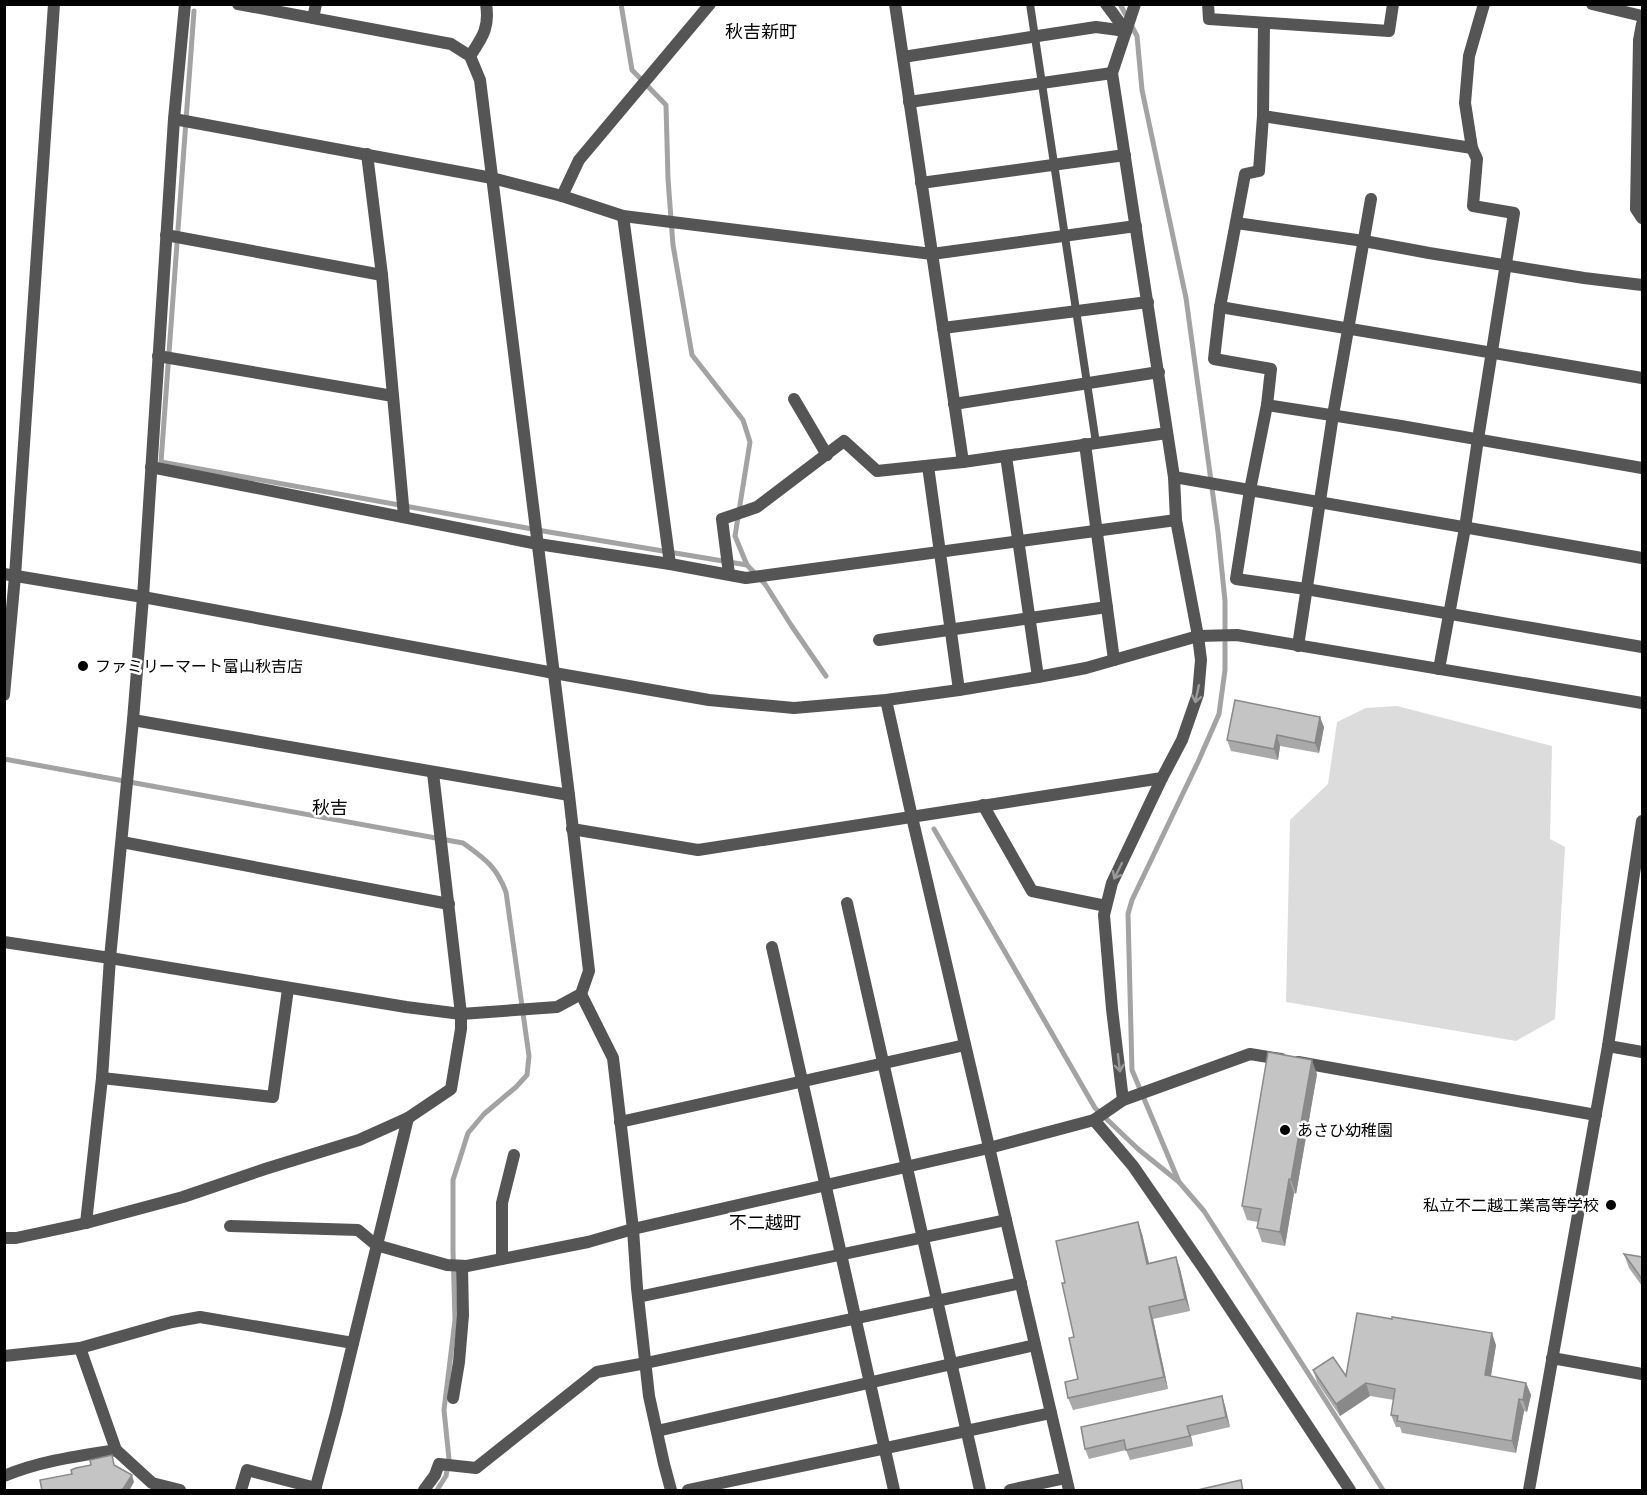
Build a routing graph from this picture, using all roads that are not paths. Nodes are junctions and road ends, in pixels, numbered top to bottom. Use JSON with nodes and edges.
{"nodes":[{"id":1,"x":54,"y":4,"type":"edge"},
{"id":2,"x":184,"y":4,"type":"edge"},
{"id":3,"x":238,"y":4,"type":"edge"},
{"id":4,"x":316,"y":4,"type":"edge"},
{"id":5,"x":486,"y":4,"type":"edge"},
{"id":6,"x":710,"y":4,"type":"edge"},
{"id":7,"x":895,"y":4,"type":"edge"},
{"id":8,"x":1030,"y":4,"type":"edge"},
{"id":9,"x":1106,"y":4,"type":"edge"},
{"id":10,"x":1135,"y":4,"type":"edge"},
{"id":11,"x":1208,"y":4,"type":"edge"},
{"id":12,"x":1393,"y":4,"type":"edge"},
{"id":13,"x":1484,"y":4,"type":"edge"},
{"id":14,"x":1593,"y":4,"type":"edge"},
{"id":15,"x":1642,"y":16,"type":"edge"},
{"id":16,"x":313,"y":18,"type":"junction"},
{"id":17,"x":1264,"y":22,"type":"junction"},
{"id":18,"x":1642,"y":24,"type":"edge"},
{"id":19,"x":1126,"y":31,"type":"junction"},
{"id":20,"x":1035,"y":37,"type":"junction"},
{"id":21,"x":470,"y":56,"type":"junction"},
{"id":22,"x":903,"y":57,"type":"junction"},
{"id":23,"x":1112,"y":73,"type":"junction"},
{"id":24,"x":1042,"y":83,"type":"junction"},
{"id":25,"x":909,"y":102,"type":"junction"},
{"id":26,"x":1263,"y":116,"type":"junction"},
{"id":27,"x":174,"y":119,"type":"junction"},
{"id":28,"x":1472,"y":148,"type":"junction"},
{"id":29,"x":367,"y":154,"type":"junction"},
{"id":30,"x":1125,"y":155,"type":"junction"},
{"id":31,"x":1054,"y":165,"type":"junction"},
{"id":32,"x":492,"y":178,"type":"junction"},
{"id":33,"x":921,"y":183,"type":"junction"},
{"id":34,"x":562,"y":196,"type":"junction"},
{"id":35,"x":1371,"y":199,"type":"dead end"},
{"id":36,"x":623,"y":216,"type":"junction"},
{"id":37,"x":1642,"y":218,"type":"edge"},
{"id":38,"x":1236,"y":223,"type":"junction"},
{"id":39,"x":1136,"y":226,"type":"junction"},
{"id":40,"x":166,"y":235,"type":"junction"},
{"id":41,"x":1065,"y":236,"type":"junction"},
{"id":42,"x":1364,"y":241,"type":"junction"},
{"id":43,"x":932,"y":254,"type":"junction"},
{"id":44,"x":1507,"y":266,"type":"junction"},
{"id":45,"x":382,"y":275,"type":"junction"},
{"id":46,"x":1642,"y":285,"type":"edge"},
{"id":47,"x":1148,"y":302,"type":"junction"},
{"id":48,"x":1221,"y":307,"type":"junction"},
{"id":49,"x":1076,"y":312,"type":"junction"},
{"id":50,"x":943,"y":328,"type":"junction"},
{"id":51,"x":1348,"y":329,"type":"junction"},
{"id":52,"x":1492,"y":353,"type":"junction"},
{"id":53,"x":158,"y":356,"type":"junction"},
{"id":54,"x":1159,"y":372,"type":"junction"},
{"id":55,"x":1642,"y":378,"type":"edge"},
{"id":56,"x":1087,"y":383,"type":"junction"},
{"id":57,"x":393,"y":396,"type":"junction"},
{"id":58,"x":794,"y":399,"type":"dead end"},
{"id":59,"x":954,"y":404,"type":"junction"},
{"id":60,"x":1266,"y":405,"type":"junction"},
{"id":61,"x":1333,"y":415,"type":"junction"},
{"id":62,"x":1167,"y":433,"type":"junction"},
{"id":63,"x":1478,"y":439,"type":"junction"},
{"id":64,"x":1090,"y":444,"type":"junction"},
{"id":65,"x":827,"y":455,"type":"junction"},
{"id":66,"x":1006,"y":456,"type":"junction"},
{"id":67,"x":963,"y":462,"type":"junction"},
{"id":68,"x":928,"y":466,"type":"junction"},
{"id":69,"x":151,"y":467,"type":"junction"},
{"id":70,"x":1642,"y":468,"type":"edge"},
{"id":71,"x":1174,"y":477,"type":"junction"},
{"id":72,"x":1250,"y":490,"type":"junction"},
{"id":73,"x":1320,"y":501,"type":"junction"},
{"id":74,"x":404,"y":516,"type":"junction"},
{"id":75,"x":1176,"y":520,"type":"junction"},
{"id":76,"x":1465,"y":528,"type":"junction"},
{"id":77,"x":1096,"y":531,"type":"junction"},
{"id":78,"x":1018,"y":542,"type":"junction"},
{"id":79,"x":538,"y":544,"type":"junction"},
{"id":80,"x":940,"y":552,"type":"junction"},
{"id":81,"x":1642,"y":558,"type":"edge"},
{"id":82,"x":670,"y":564,"type":"junction"},
{"id":83,"x":729,"y":574,"type":"junction"},
{"id":84,"x":10,"y":575,"type":"edge"},
{"id":85,"x":1306,"y":589,"type":"junction"},
{"id":86,"x":143,"y":597,"type":"junction"},
{"id":87,"x":1107,"y":607,"type":"junction"},
{"id":88,"x":1449,"y":614,"type":"junction"},
{"id":89,"x":1030,"y":618,"type":"junction"},
{"id":90,"x":951,"y":629,"type":"junction"},
{"id":91,"x":1198,"y":636,"type":"junction"},
{"id":92,"x":879,"y":640,"type":"dead end"},
{"id":93,"x":1298,"y":646,"type":"junction"},
{"id":94,"x":1642,"y":647,"type":"edge"},
{"id":95,"x":1114,"y":660,"type":"junction"},
{"id":96,"x":1439,"y":669,"type":"junction"},
{"id":97,"x":554,"y":673,"type":"junction"},
{"id":98,"x":1038,"y":677,"type":"junction"},
{"id":99,"x":959,"y":690,"type":"junction"},
{"id":100,"x":4,"y":695,"type":"edge"},
{"id":101,"x":886,"y":700,"type":"junction"},
{"id":102,"x":1642,"y":703,"type":"edge"},
{"id":103,"x":134,"y":720,"type":"junction"},
{"id":104,"x":433,"y":773,"type":"junction"},
{"id":105,"x":1162,"y":778,"type":"junction"},
{"id":106,"x":569,"y":795,"type":"junction"},
{"id":107,"x":983,"y":805,"type":"junction"},
{"id":108,"x":912,"y":817,"type":"junction"},
{"id":109,"x":1642,"y":821,"type":"edge"},
{"id":110,"x":572,"y":829,"type":"junction"},
{"id":111,"x":122,"y":842,"type":"junction"},
{"id":112,"x":847,"y":903,"type":"dead end"},
{"id":113,"x":449,"y":904,"type":"junction"},
{"id":114,"x":1106,"y":906,"type":"junction"},
{"id":115,"x":4,"y":942,"type":"edge"},
{"id":116,"x":772,"y":947,"type":"dead end"},
{"id":117,"x":110,"y":958,"type":"junction"},
{"id":118,"x":288,"y":989,"type":"junction"},
{"id":119,"x":581,"y":994,"type":"junction"},
{"id":120,"x":461,"y":1014,"type":"junction"},
{"id":121,"x":966,"y":1045,"type":"junction"},
{"id":122,"x":1608,"y":1046,"type":"junction"},
{"id":123,"x":1642,"y":1052,"type":"edge"},
{"id":124,"x":884,"y":1063,"type":"junction"},
{"id":125,"x":102,"y":1078,"type":"junction"},
{"id":126,"x":802,"y":1081,"type":"junction"},
{"id":127,"x":1123,"y":1100,"type":"junction"},
{"id":128,"x":1596,"y":1115,"type":"junction"},
{"id":129,"x":408,"y":1118,"type":"junction"},
{"id":130,"x":1094,"y":1120,"type":"junction"},
{"id":131,"x":620,"y":1122,"type":"junction"},
{"id":132,"x":989,"y":1148,"type":"junction"},
{"id":133,"x":514,"y":1155,"type":"dead end"},
{"id":134,"x":907,"y":1167,"type":"junction"},
{"id":135,"x":825,"y":1185,"type":"junction"},
{"id":136,"x":1006,"y":1220,"type":"junction"},
{"id":137,"x":86,"y":1223,"type":"junction"},
{"id":138,"x":230,"y":1226,"type":"dead end"},
{"id":139,"x":633,"y":1228,"type":"junction"},
{"id":140,"x":923,"y":1237,"type":"junction"},
{"id":141,"x":4,"y":1238,"type":"edge"},
{"id":142,"x":376,"y":1245,"type":"junction"},
{"id":143,"x":841,"y":1254,"type":"junction"},
{"id":144,"x":502,"y":1259,"type":"junction"},
{"id":145,"x":462,"y":1266,"type":"junction"},
{"id":146,"x":1021,"y":1283,"type":"junction"},
{"id":147,"x":638,"y":1297,"type":"junction"},
{"id":148,"x":938,"y":1301,"type":"junction"},
{"id":149,"x":856,"y":1318,"type":"junction"},
{"id":150,"x":353,"y":1343,"type":"junction"},
{"id":151,"x":1035,"y":1345,"type":"junction"},
{"id":152,"x":80,"y":1348,"type":"junction"},
{"id":153,"x":4,"y":1356,"type":"edge"},
{"id":154,"x":1551,"y":1358,"type":"junction"},
{"id":155,"x":646,"y":1363,"type":"junction"},
{"id":156,"x":952,"y":1364,"type":"junction"},
{"id":157,"x":1642,"y":1374,"type":"edge"},
{"id":158,"x":870,"y":1382,"type":"junction"},
{"id":159,"x":453,"y":1398,"type":"dead end"},
{"id":160,"x":1051,"y":1413,"type":"junction"},
{"id":161,"x":657,"y":1431,"type":"junction"},
{"id":162,"x":967,"y":1431,"type":"junction"},
{"id":163,"x":885,"y":1449,"type":"junction"},
{"id":164,"x":116,"y":1450,"type":"junction"},
{"id":165,"x":4,"y":1476,"type":"edge"},
{"id":166,"x":1068,"y":1484,"type":"edge"},
{"id":167,"x":316,"y":1489,"type":"edge"},
{"id":168,"x":180,"y":1491,"type":"edge"},
{"id":169,"x":241,"y":1491,"type":"edge"},
{"id":170,"x":424,"y":1491,"type":"edge"},
{"id":171,"x":671,"y":1491,"type":"edge"},
{"id":172,"x":688,"y":1491,"type":"edge"},
{"id":173,"x":894,"y":1491,"type":"edge"},
{"id":174,"x":980,"y":1491,"type":"edge"},
{"id":175,"x":1010,"y":1491,"type":"edge"},
{"id":176,"x":1350,"y":1491,"type":"edge"},
{"id":177,"x":1529,"y":1491,"type":"edge"}],
"edges":[{"from":1,"to":84,"type":"street"},
{"from":2,"to":27,"type":"street"},
{"from":3,"to":16,"type":"street"},
{"from":4,"to":16,"type":"street"},
{"from":5,"to":21,"type":"street"},
{"from":6,"to":34,"type":"street"},
{"from":7,"to":22,"type":"street"},
{"from":8,"to":20,"type":"lane"},
{"from":9,"to":19,"type":"street"},
{"from":10,"to":19,"type":"street"},
{"from":11,"to":17,"type":"street"},
{"from":12,"to":17,"type":"street"},
{"from":13,"to":28,"type":"street"},
{"from":14,"to":15,"type":"street"},
{"from":16,"to":21,"type":"street"},
{"from":17,"to":26,"type":"street"},
{"from":18,"to":37,"type":"street"},
{"from":19,"to":20,"type":"street"},
{"from":19,"to":23,"type":"street"},
{"from":20,"to":22,"type":"street"},
{"from":20,"to":24,"type":"lane"},
{"from":21,"to":32,"type":"street"},
{"from":22,"to":25,"type":"street"},
{"from":23,"to":24,"type":"street"},
{"from":23,"to":30,"type":"street"},
{"from":24,"to":25,"type":"street"},
{"from":24,"to":31,"type":"lane"},
{"from":25,"to":33,"type":"street"},
{"from":26,"to":28,"type":"street"},
{"from":26,"to":38,"type":"street"},
{"from":27,"to":29,"type":"street"},
{"from":27,"to":40,"type":"street"},
{"from":28,"to":44,"type":"street"},
{"from":29,"to":32,"type":"street"},
{"from":29,"to":45,"type":"street"},
{"from":30,"to":31,"type":"street"},
{"from":30,"to":39,"type":"street"},
{"from":31,"to":33,"type":"street"},
{"from":31,"to":41,"type":"lane"},
{"from":32,"to":34,"type":"street"},
{"from":32,"to":79,"type":"street"},
{"from":33,"to":43,"type":"street"},
{"from":34,"to":36,"type":"street"},
{"from":35,"to":42,"type":"street"},
{"from":36,"to":43,"type":"street"},
{"from":36,"to":82,"type":"street"},
{"from":38,"to":42,"type":"street"},
{"from":38,"to":48,"type":"street"},
{"from":39,"to":41,"type":"street"},
{"from":39,"to":47,"type":"street"},
{"from":40,"to":45,"type":"street"},
{"from":40,"to":53,"type":"street"},
{"from":41,"to":43,"type":"street"},
{"from":41,"to":49,"type":"lane"},
{"from":42,"to":44,"type":"street"},
{"from":42,"to":51,"type":"street"},
{"from":43,"to":50,"type":"street"},
{"from":44,"to":46,"type":"street"},
{"from":44,"to":52,"type":"street"},
{"from":45,"to":57,"type":"street"},
{"from":47,"to":49,"type":"street"},
{"from":47,"to":54,"type":"street"},
{"from":48,"to":51,"type":"street"},
{"from":48,"to":60,"type":"street"},
{"from":49,"to":50,"type":"street"},
{"from":49,"to":56,"type":"lane"},
{"from":50,"to":59,"type":"street"},
{"from":51,"to":52,"type":"street"},
{"from":51,"to":61,"type":"street"},
{"from":52,"to":55,"type":"street"},
{"from":52,"to":63,"type":"street"},
{"from":53,"to":57,"type":"street"},
{"from":53,"to":69,"type":"street"},
{"from":54,"to":56,"type":"street"},
{"from":54,"to":62,"type":"street"},
{"from":56,"to":59,"type":"street"},
{"from":56,"to":64,"type":"lane"},
{"from":57,"to":74,"type":"street"},
{"from":58,"to":65,"type":"street"},
{"from":59,"to":67,"type":"street"},
{"from":60,"to":61,"type":"street"},
{"from":60,"to":72,"type":"street"},
{"from":61,"to":63,"type":"street"},
{"from":61,"to":73,"type":"street"},
{"from":62,"to":64,"type":"street"},
{"from":62,"to":71,"type":"street"},
{"from":63,"to":70,"type":"street"},
{"from":63,"to":76,"type":"street"},
{"from":64,"to":66,"type":"street"},
{"from":64,"to":77,"type":"street"},
{"from":65,"to":68,"type":"street"},
{"from":65,"to":83,"type":"street"},
{"from":66,"to":67,"type":"street"},
{"from":66,"to":78,"type":"street"},
{"from":67,"to":68,"type":"street"},
{"from":68,"to":80,"type":"street"},
{"from":69,"to":74,"type":"street"},
{"from":69,"to":86,"type":"street"},
{"from":71,"to":72,"type":"street"},
{"from":71,"to":75,"type":"street"},
{"from":72,"to":73,"type":"street"},
{"from":72,"to":85,"type":"street"},
{"from":73,"to":76,"type":"street"},
{"from":73,"to":85,"type":"street"},
{"from":74,"to":79,"type":"street"},
{"from":75,"to":77,"type":"street"},
{"from":75,"to":91,"type":"street"},
{"from":76,"to":81,"type":"street"},
{"from":76,"to":88,"type":"street"},
{"from":77,"to":78,"type":"street"},
{"from":77,"to":87,"type":"street"},
{"from":78,"to":80,"type":"street"},
{"from":78,"to":89,"type":"street"},
{"from":79,"to":82,"type":"street"},
{"from":79,"to":97,"type":"street"},
{"from":80,"to":83,"type":"street"},
{"from":80,"to":90,"type":"street"},
{"from":82,"to":83,"type":"street"},
{"from":84,"to":86,"type":"street"},
{"from":84,"to":100,"type":"street"},
{"from":85,"to":88,"type":"street"},
{"from":85,"to":93,"type":"street"},
{"from":86,"to":97,"type":"street"},
{"from":86,"to":103,"type":"street"},
{"from":87,"to":89,"type":"street"},
{"from":87,"to":95,"type":"street"},
{"from":88,"to":94,"type":"street"},
{"from":88,"to":96,"type":"street"},
{"from":89,"to":90,"type":"street"},
{"from":89,"to":98,"type":"street"},
{"from":90,"to":92,"type":"street"},
{"from":90,"to":99,"type":"street"},
{"from":91,"to":93,"type":"street"},
{"from":91,"to":95,"type":"street"},
{"from":91,"to":105,"type":"street","one_way":true},
{"from":93,"to":96,"type":"street"},
{"from":95,"to":98,"type":"street"},
{"from":96,"to":102,"type":"street"},
{"from":97,"to":101,"type":"street"},
{"from":97,"to":106,"type":"street"},
{"from":98,"to":99,"type":"street"},
{"from":99,"to":101,"type":"street"},
{"from":101,"to":108,"type":"street"},
{"from":103,"to":104,"type":"street"},
{"from":103,"to":111,"type":"street"},
{"from":104,"to":106,"type":"street"},
{"from":104,"to":113,"type":"street"},
{"from":105,"to":107,"type":"street"},
{"from":105,"to":114,"type":"street","one_way":true},
{"from":106,"to":110,"type":"street"},
{"from":107,"to":108,"type":"street"},
{"from":107,"to":114,"type":"street"},
{"from":108,"to":110,"type":"street"},
{"from":108,"to":121,"type":"street"},
{"from":109,"to":122,"type":"street"},
{"from":110,"to":119,"type":"street"},
{"from":111,"to":113,"type":"street"},
{"from":111,"to":117,"type":"street"},
{"from":112,"to":124,"type":"street"},
{"from":113,"to":120,"type":"street"},
{"from":114,"to":127,"type":"street","one_way":true},
{"from":115,"to":117,"type":"street"},
{"from":116,"to":126,"type":"street"},
{"from":117,"to":118,"type":"street"},
{"from":117,"to":125,"type":"street"},
{"from":118,"to":120,"type":"street"},
{"from":118,"to":125,"type":"street"},
{"from":119,"to":120,"type":"street"},
{"from":119,"to":131,"type":"street"},
{"from":120,"to":129,"type":"street"},
{"from":121,"to":124,"type":"street"},
{"from":121,"to":132,"type":"street"},
{"from":122,"to":123,"type":"street"},
{"from":122,"to":128,"type":"street"},
{"from":124,"to":126,"type":"street"},
{"from":124,"to":134,"type":"street"},
{"from":125,"to":137,"type":"street"},
{"from":126,"to":131,"type":"street"},
{"from":126,"to":135,"type":"street"},
{"from":127,"to":128,"type":"street"},
{"from":127,"to":130,"type":"street"},
{"from":128,"to":154,"type":"street"},
{"from":129,"to":137,"type":"street"},
{"from":129,"to":142,"type":"street"},
{"from":130,"to":132,"type":"street"},
{"from":130,"to":176,"type":"street"},
{"from":131,"to":139,"type":"street"},
{"from":132,"to":134,"type":"street"},
{"from":132,"to":136,"type":"street"},
{"from":133,"to":144,"type":"street"},
{"from":134,"to":135,"type":"street"},
{"from":134,"to":140,"type":"street"},
{"from":135,"to":139,"type":"street"},
{"from":135,"to":143,"type":"street"},
{"from":136,"to":140,"type":"street"},
{"from":136,"to":146,"type":"street"},
{"from":137,"to":141,"type":"street"},
{"from":138,"to":142,"type":"street"},
{"from":139,"to":144,"type":"street"},
{"from":139,"to":147,"type":"street"},
{"from":140,"to":143,"type":"street"},
{"from":140,"to":148,"type":"street"},
{"from":142,"to":145,"type":"street"},
{"from":142,"to":150,"type":"street"},
{"from":143,"to":147,"type":"street"},
{"from":143,"to":149,"type":"street"},
{"from":144,"to":145,"type":"street"},
{"from":145,"to":159,"type":"street"},
{"from":146,"to":148,"type":"street"},
{"from":146,"to":151,"type":"street"},
{"from":147,"to":155,"type":"street"},
{"from":148,"to":149,"type":"street"},
{"from":148,"to":156,"type":"street"},
{"from":149,"to":155,"type":"street"},
{"from":149,"to":158,"type":"street"},
{"from":150,"to":152,"type":"street"},
{"from":150,"to":167,"type":"street"},
{"from":151,"to":156,"type":"street"},
{"from":151,"to":160,"type":"street"},
{"from":152,"to":153,"type":"street"},
{"from":152,"to":164,"type":"street"},
{"from":154,"to":157,"type":"street"},
{"from":154,"to":177,"type":"street"},
{"from":155,"to":161,"type":"street"},
{"from":155,"to":170,"type":"street"},
{"from":156,"to":158,"type":"street"},
{"from":156,"to":162,"type":"street"},
{"from":158,"to":161,"type":"street"},
{"from":158,"to":163,"type":"street"},
{"from":160,"to":162,"type":"street"},
{"from":160,"to":166,"type":"street"},
{"from":161,"to":171,"type":"street"},
{"from":162,"to":163,"type":"street"},
{"from":162,"to":174,"type":"street"},
{"from":163,"to":172,"type":"street"},
{"from":163,"to":173,"type":"street"},
{"from":164,"to":165,"type":"street"},
{"from":164,"to":168,"type":"street"},
{"from":166,"to":175,"type":"street"},
{"from":167,"to":169,"type":"street"}]}
